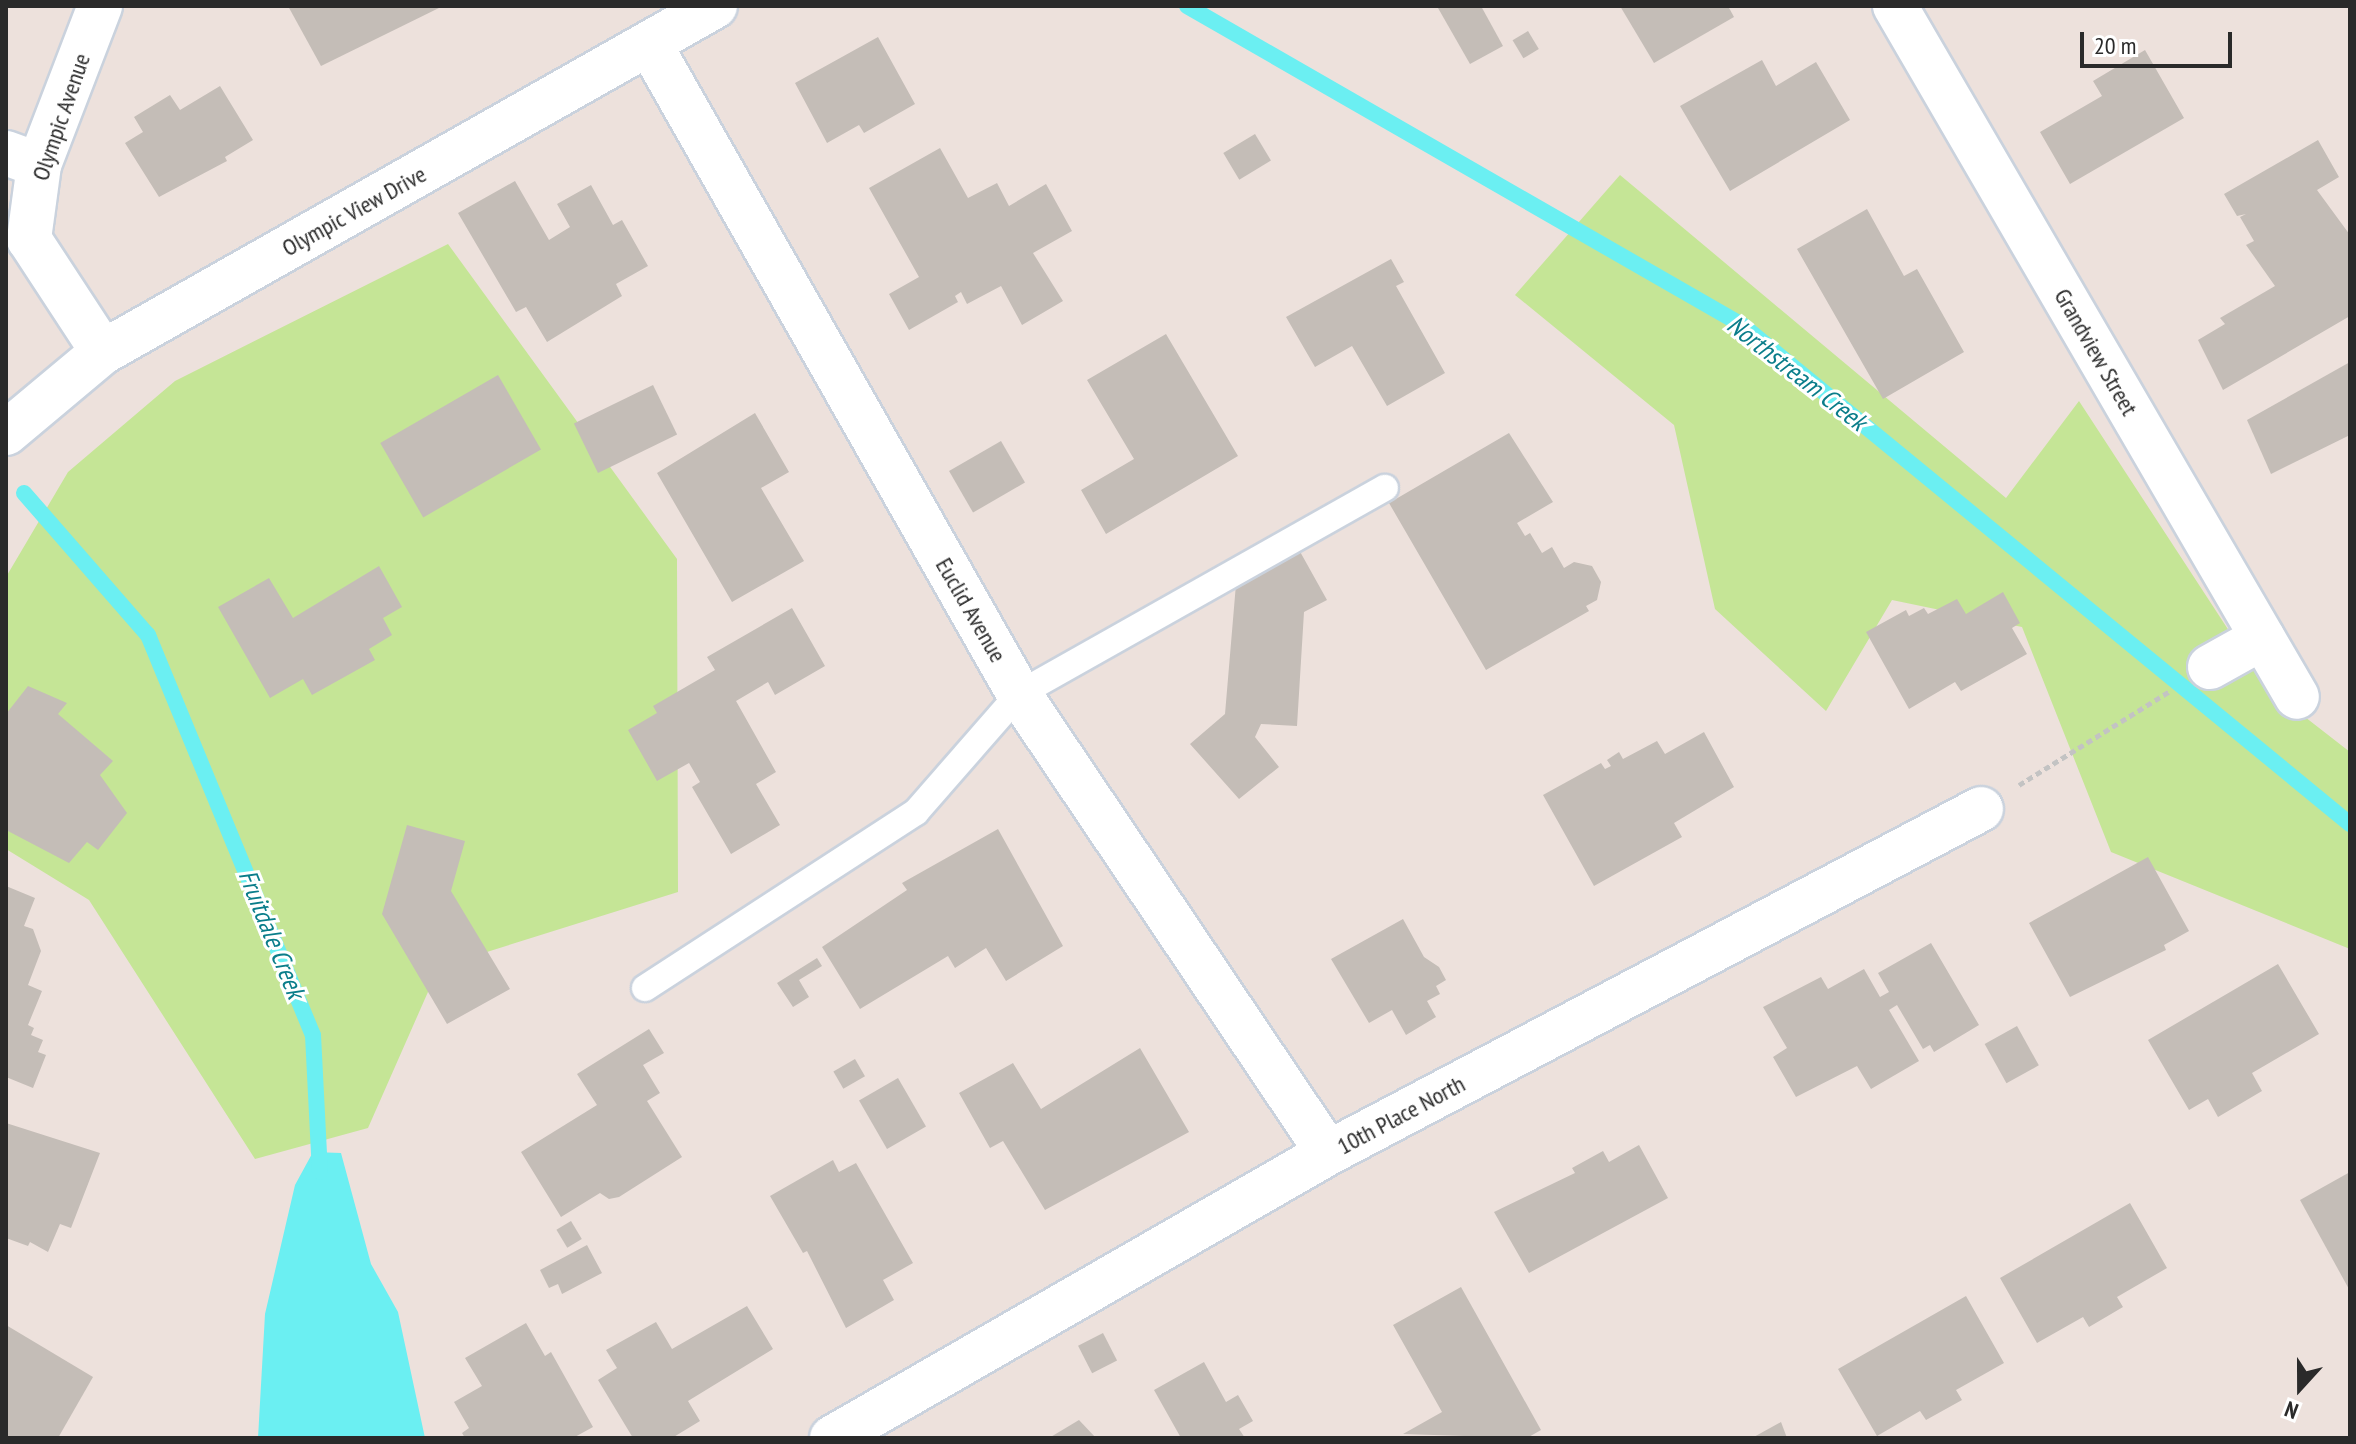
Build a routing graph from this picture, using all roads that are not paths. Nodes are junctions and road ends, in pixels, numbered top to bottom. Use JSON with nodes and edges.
{"nodes":[{"id":1,"x":100,"y":6,"type":"edge"},
{"id":2,"x":1895,"y":6,"type":"edge"},
{"id":3,"x":697,"y":11,"type":"edge"},
{"id":4,"x":650,"y":45,"type":"junction"},
{"id":5,"x":23,"y":159,"type":"edge"},
{"id":6,"x":103,"y":352,"type":"junction"},
{"id":7,"x":6,"y":433,"type":"edge"},
{"id":8,"x":1385,"y":488,"type":"dead end"},
{"id":9,"x":2262,"y":638,"type":"junction"},
{"id":10,"x":2210,"y":667,"type":"road end"},
{"id":11,"x":1019,"y":694,"type":"junction"},
{"id":12,"x":2297,"y":697,"type":"dead end"},
{"id":13,"x":1981,"y":809,"type":"road end"},
{"id":14,"x":645,"y":988,"type":"dead end"},
{"id":15,"x":1328,"y":1153,"type":"junction"},
{"id":16,"x":832,"y":1438,"type":"edge"}],
"edges":[{"from":1,"to":5,"type":"street","name":"Olympic Avenue"},
{"from":2,"to":9,"type":"street","name":"Grandview Street"},
{"from":3,"to":4,"type":"street","name":"Olympic View Drive"},
{"from":4,"to":6,"type":"street","name":"Olympic View Drive"},
{"from":4,"to":11,"type":"street","name":"Euclid Avenue"},
{"from":5,"to":6,"type":"street","name":"Olympic Avenue"},
{"from":6,"to":7,"type":"street","name":"Olympic View Drive"},
{"from":8,"to":11,"type":"lane"},
{"from":9,"to":10,"type":"street"},
{"from":9,"to":12,"type":"street","name":"Grandview Street"},
{"from":11,"to":14,"type":"lane"},
{"from":11,"to":15,"type":"street","name":"Euclid Avenue"},
{"from":13,"to":15,"type":"street","name":"10th Place North"},
{"from":15,"to":16,"type":"street","name":"10th Place North"}]}
